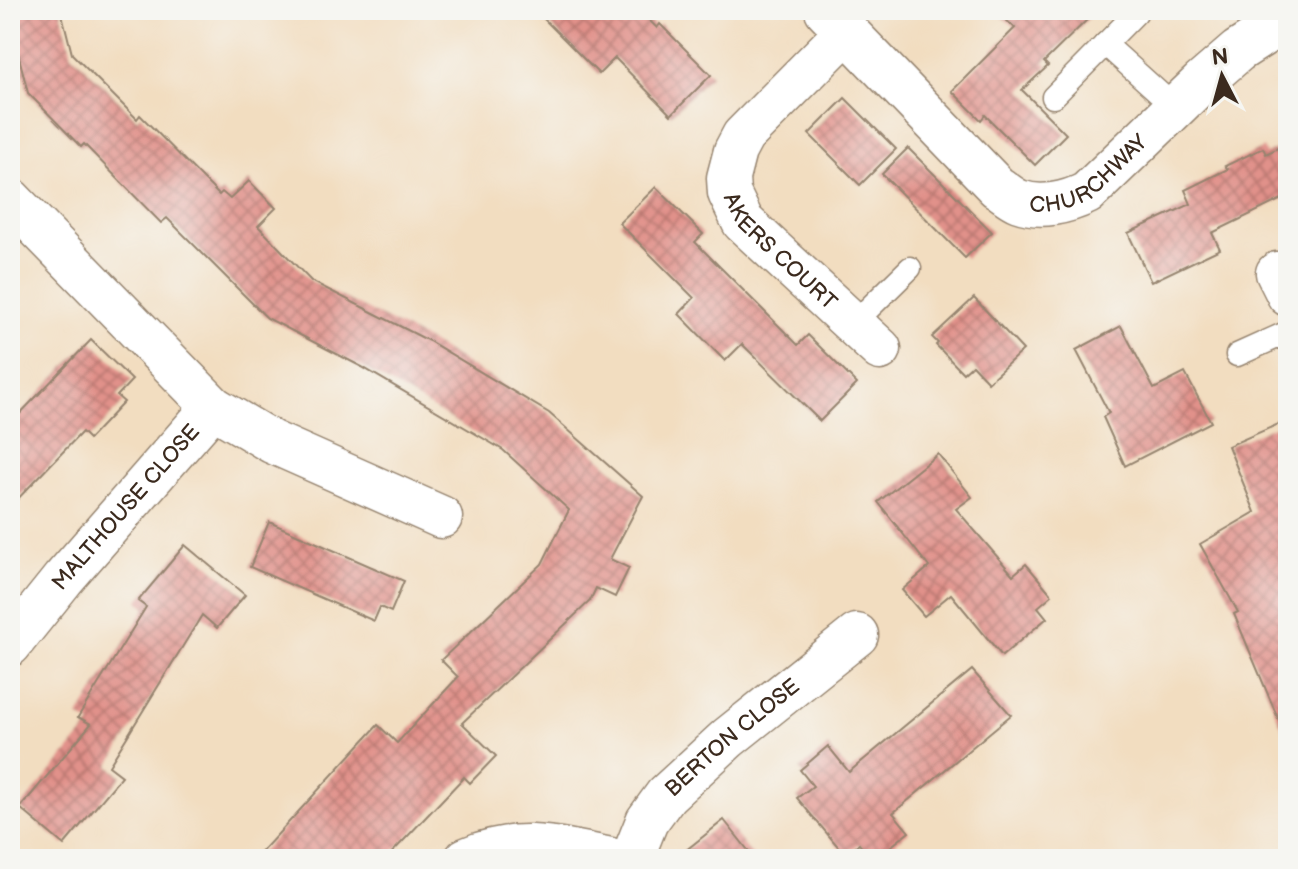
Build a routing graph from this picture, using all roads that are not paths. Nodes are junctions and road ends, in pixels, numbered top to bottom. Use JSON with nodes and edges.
{"nodes":[{"id":1,"x":1136,"y":13,"type":"dead end"},
{"id":2,"x":836,"y":21,"type":"edge"},
{"id":3,"x":1288,"y":28,"type":"edge"},
{"id":4,"x":1105,"y":44,"type":"junction"},
{"id":5,"x":1053,"y":97,"type":"dead end"},
{"id":6,"x":1176,"y":108,"type":"junction"},
{"id":7,"x":10,"y":199,"type":"edge"},
{"id":8,"x":910,"y":268,"type":"dead end"},
{"id":9,"x":1288,"y":332,"type":"edge"},
{"id":10,"x":867,"y":336,"type":"joint"},
{"id":11,"x":1237,"y":355,"type":"dead end"},
{"id":12,"x":213,"y":407,"type":"junction"},
{"id":13,"x":441,"y":517,"type":"dead end"},
{"id":14,"x":857,"y":635,"type":"dead end"},
{"id":15,"x":10,"y":645,"type":"edge"},
{"id":16,"x":466,"y":859,"type":"edge"},
{"id":17,"x":611,"y":859,"type":"edge"},
{"id":18,"x":635,"y":859,"type":"edge"}],
"edges":[{"from":1,"to":4,"type":"lane"},
{"from":2,"to":6,"type":"street","name":"CHURCHWAY"},
{"from":2,"to":10,"type":"street","name":"AKERS COURT"},
{"from":3,"to":6,"type":"street","name":"CHURCHWAY"},
{"from":4,"to":5,"type":"lane"},
{"from":4,"to":6,"type":"lane"},
{"from":7,"to":12,"type":"street","name":"MALTHOUSE CLOSE"},
{"from":8,"to":10,"type":"lane"},
{"from":9,"to":11,"type":"lane"},
{"from":12,"to":13,"type":"street","name":"MALTHOUSE CLOSE"},
{"from":12,"to":15,"type":"street","name":"MALTHOUSE CLOSE"},
{"from":14,"to":18,"type":"street","name":"BERTON CLOSE"},
{"from":16,"to":17,"type":"street"}]}
